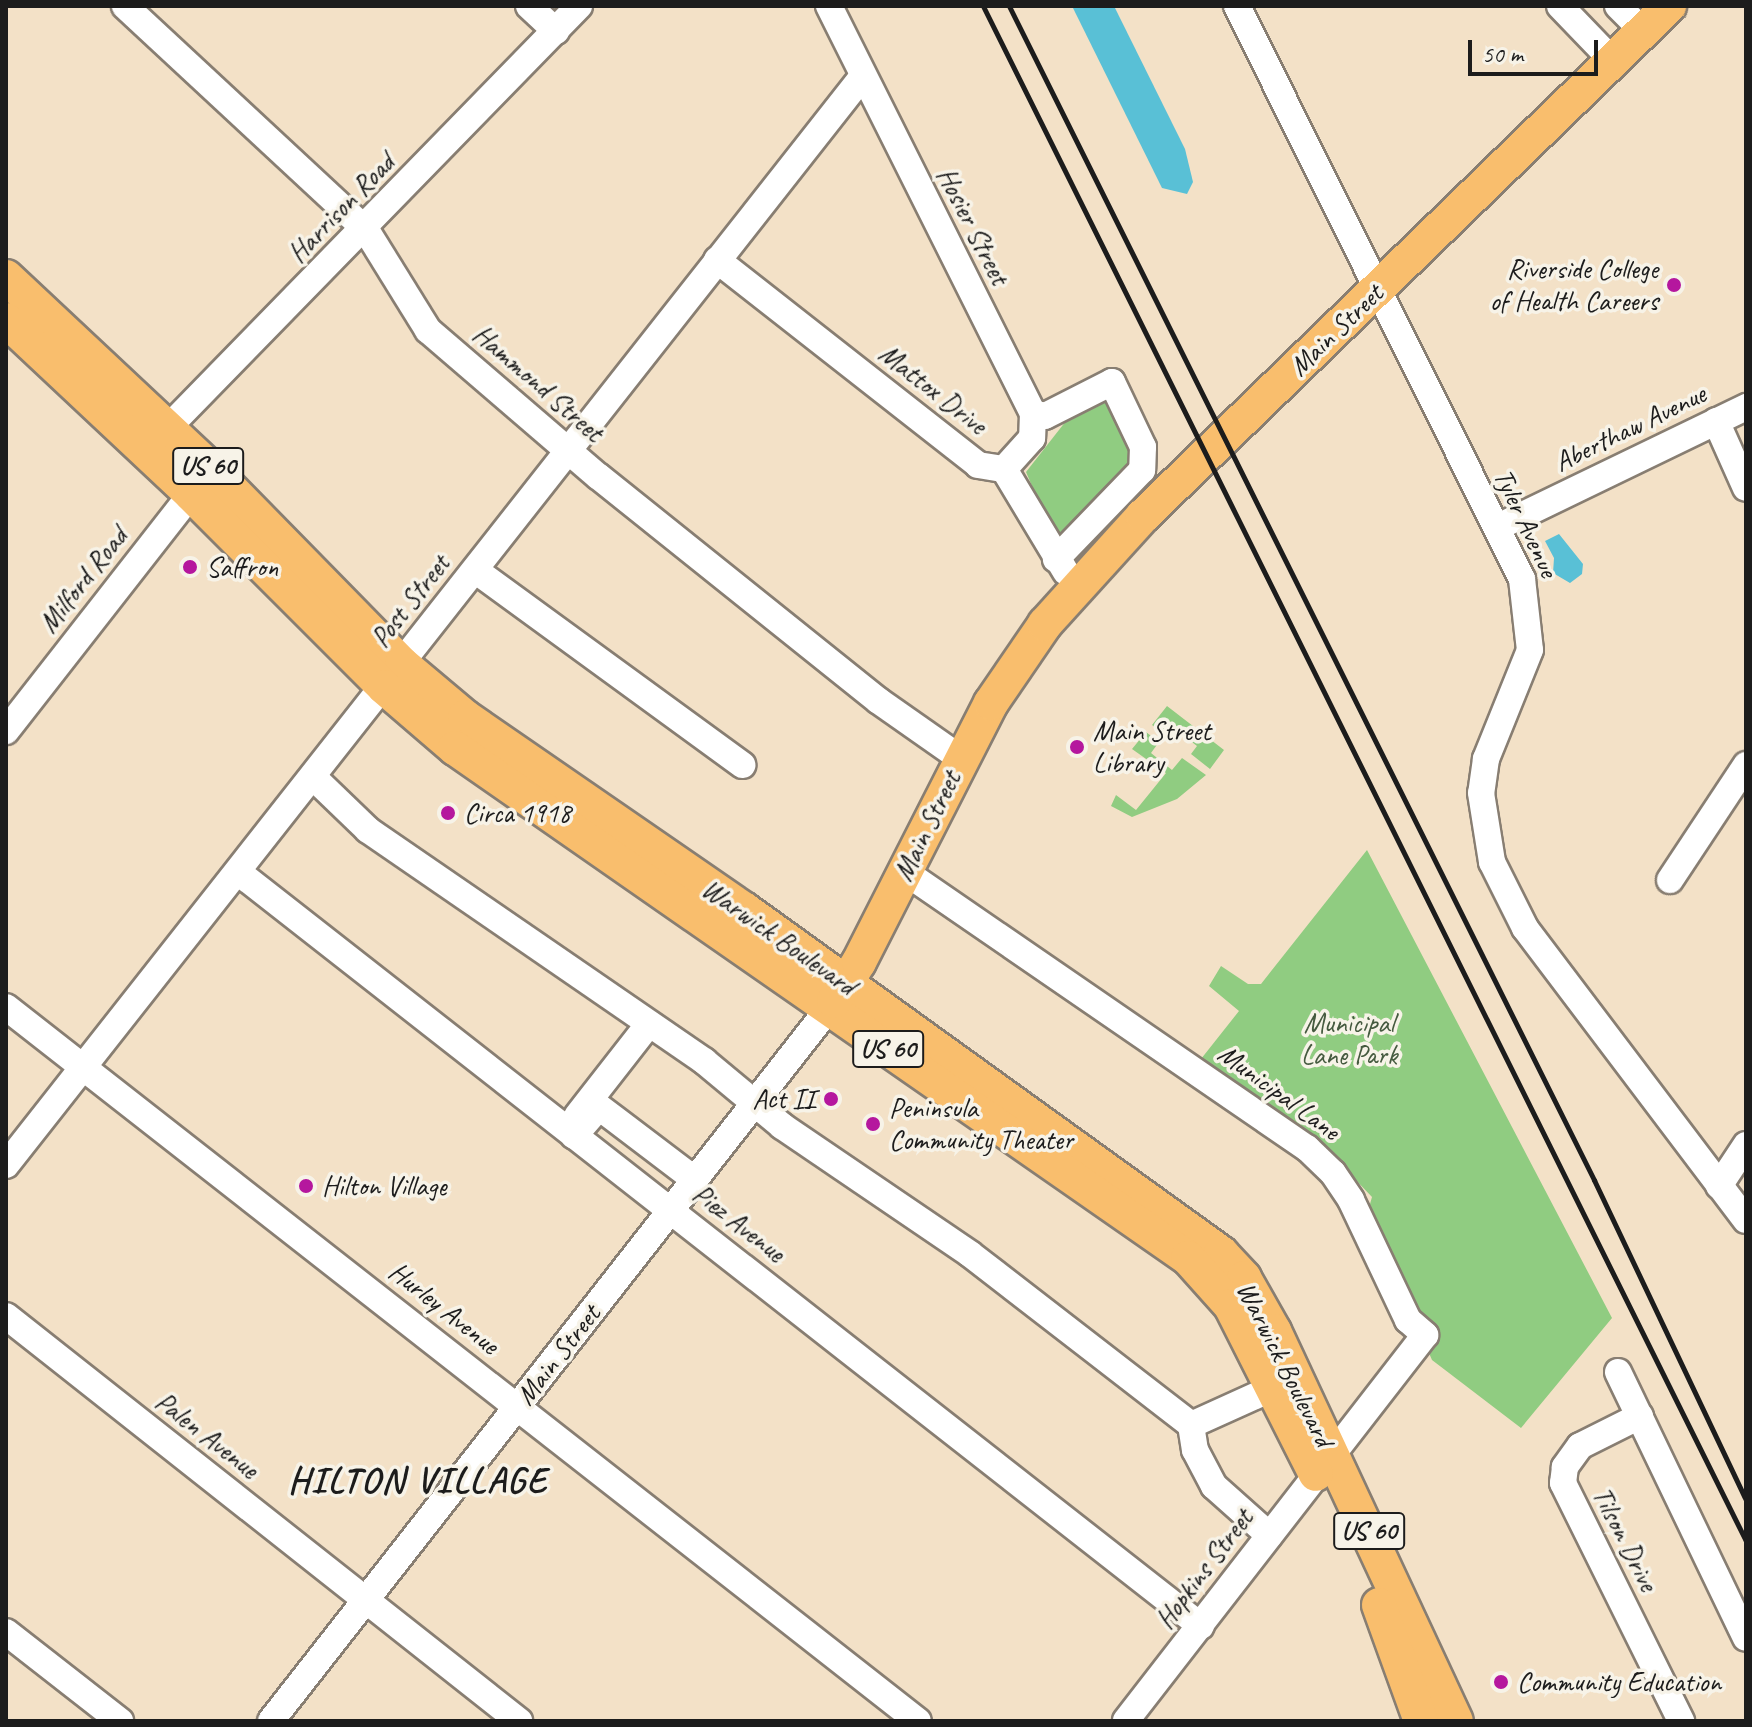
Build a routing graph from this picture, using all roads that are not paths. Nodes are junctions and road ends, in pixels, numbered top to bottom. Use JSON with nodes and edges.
{"nodes":[{"id":1,"x":125,"y":6,"type":"edge"},
{"id":2,"x":529,"y":6,"type":"edge"},
{"id":3,"x":579,"y":6,"type":"edge"},
{"id":4,"x":829,"y":6,"type":"edge"},
{"id":5,"x":1237,"y":6,"type":"edge"},
{"id":6,"x":1560,"y":6,"type":"edge"},
{"id":7,"x":1618,"y":6,"type":"edge"},
{"id":8,"x":1669,"y":6,"type":"edge"},
{"id":9,"x":556,"y":31,"type":"junction"},
{"id":10,"x":1643,"y":31,"type":"junction"},
{"id":11,"x":1613,"y":61,"type":"junction"},
{"id":12,"x":863,"y":76,"type":"junction"},
{"id":13,"x":366,"y":230,"type":"junction"},
{"id":14,"x":717,"y":260,"type":"junction"},
{"id":15,"x":6,"y":278,"type":"edge"},
{"id":16,"x":1379,"y":289,"type":"junction"},
{"id":17,"x":6,"y":320,"type":"edge"},
{"id":18,"x":1746,"y":407,"type":"edge"},
{"id":19,"x":1033,"y":413,"type":"junction"},
{"id":20,"x":1716,"y":421,"type":"junction"},
{"id":21,"x":157,"y":439,"type":"junction"},
{"id":22,"x":568,"y":451,"type":"junction"},
{"id":23,"x":1004,"y":469,"type":"junction"},
{"id":24,"x":201,"y":481,"type":"junction"},
{"id":25,"x":1746,"y":488,"type":"edge"},
{"id":26,"x":1498,"y":527,"type":"junction"},
{"id":27,"x":1056,"y":559,"type":"junction"},
{"id":28,"x":475,"y":570,"type":"junction"},
{"id":29,"x":1077,"y":587,"type":"junction"},
{"id":30,"x":393,"y":675,"type":"junction"},
{"id":31,"x":6,"y":731,"type":"edge"},
{"id":32,"x":960,"y":758,"type":"junction"},
{"id":33,"x":742,"y":765,"type":"dead end"},
{"id":34,"x":1746,"y":765,"type":"edge"},
{"id":35,"x":313,"y":777,"type":"junction"},
{"id":36,"x":238,"y":872,"type":"junction"},
{"id":37,"x":905,"y":872,"type":"junction"},
{"id":38,"x":1670,"y":880,"type":"dead end"},
{"id":39,"x":837,"y":996,"type":"junction"},
{"id":40,"x":6,"y":1007,"type":"edge"},
{"id":41,"x":649,"y":1024,"type":"junction"},
{"id":42,"x":82,"y":1065,"type":"junction"},
{"id":43,"x":756,"y":1102,"type":"junction"},
{"id":44,"x":570,"y":1133,"type":"junction"},
{"id":45,"x":1746,"y":1145,"type":"edge"},
{"id":46,"x":6,"y":1165,"type":"edge"},
{"id":47,"x":695,"y":1180,"type":"junction"},
{"id":48,"x":1719,"y":1186,"type":"junction"},
{"id":49,"x":671,"y":1211,"type":"junction"},
{"id":50,"x":1746,"y":1220,"type":"edge"},
{"id":51,"x":6,"y":1316,"type":"edge"},
{"id":52,"x":1618,"y":1372,"type":"dead end"},
{"id":53,"x":1273,"y":1388,"type":"junction"},
{"id":54,"x":518,"y":1406,"type":"junction"},
{"id":55,"x":1640,"y":1416,"type":"junction"},
{"id":56,"x":1191,"y":1425,"type":"junction"},
{"id":57,"x":1324,"y":1466,"type":"junction"},
{"id":58,"x":1269,"y":1535,"type":"junction"},
{"id":59,"x":365,"y":1600,"type":"junction"},
{"id":60,"x":1201,"y":1626,"type":"junction"},
{"id":61,"x":6,"y":1632,"type":"edge"},
{"id":62,"x":1746,"y":1638,"type":"edge"},
{"id":63,"x":120,"y":1721,"type":"edge"},
{"id":64,"x":271,"y":1721,"type":"edge"},
{"id":65,"x":519,"y":1721,"type":"edge"},
{"id":66,"x":918,"y":1721,"type":"edge"},
{"id":67,"x":1126,"y":1721,"type":"edge"},
{"id":68,"x":1421,"y":1721,"type":"edge"},
{"id":69,"x":1456,"y":1721,"type":"edge"},
{"id":70,"x":1681,"y":1721,"type":"edge"}],
"edges":[{"from":1,"to":13,"type":"street","name":"Hammond Street"},
{"from":2,"to":9,"type":"street"},
{"from":3,"to":9,"type":"street","name":"Harrison Road"},
{"from":4,"to":12,"type":"street","name":"Hosier Street"},
{"from":5,"to":16,"type":"street","name":"Tyler Avenue"},
{"from":6,"to":11,"type":"street"},
{"from":7,"to":10,"type":"street"},
{"from":8,"to":10,"type":"main road","name":"Main Street"},
{"from":9,"to":13,"type":"street","name":"Harrison Road"},
{"from":10,"to":11,"type":"main road","name":"Main Street"},
{"from":11,"to":16,"type":"main road","name":"Main Street"},
{"from":12,"to":14,"type":"street","name":"Post Street"},
{"from":12,"to":19,"type":"street","name":"Hosier Street"},
{"from":13,"to":21,"type":"street","name":"Harrison Road"},
{"from":13,"to":22,"type":"street","name":"Hammond Street"},
{"from":14,"to":22,"type":"street","name":"Post Street"},
{"from":14,"to":23,"type":"street","name":"Mattox Drive"},
{"from":15,"to":21,"type":"main road","name":"Warwick Boulevard","number":"US 60"},
{"from":16,"to":26,"type":"street","name":"Tyler Avenue"},
{"from":16,"to":29,"type":"main road","name":"Main Street"},
{"from":17,"to":21,"type":"main road","name":"Warwick Boulevard","number":"US 60"},
{"from":18,"to":20,"type":"street","name":"Aberthaw Avenue"},
{"from":19,"to":23,"type":"street"},
{"from":19,"to":27,"type":"street"},
{"from":20,"to":25,"type":"street"},
{"from":20,"to":26,"type":"street","name":"Aberthaw Avenue"},
{"from":21,"to":24,"type":"main road","name":"Warwick Boulevard","number":"US 60"},
{"from":22,"to":28,"type":"street","name":"Post Street"},
{"from":22,"to":32,"type":"street","name":"Hammond Street"},
{"from":23,"to":27,"type":"street","name":"Mattox Drive"},
{"from":24,"to":30,"type":"main road","name":"Warwick Boulevard","number":"US 60"},
{"from":24,"to":31,"type":"street","name":"Milford Road"},
{"from":26,"to":48,"type":"street","name":"Tyler Avenue"},
{"from":27,"to":29,"type":"street","name":"Mattox Drive"},
{"from":28,"to":30,"type":"street","name":"Post Street"},
{"from":28,"to":33,"type":"street"},
{"from":29,"to":32,"type":"main road","name":"Main Street"},
{"from":30,"to":35,"type":"street","name":"Post Street"},
{"from":30,"to":39,"type":"main road","name":"Warwick Boulevard","number":"US 60"},
{"from":32,"to":37,"type":"main road","name":"Main Street"},
{"from":34,"to":38,"type":"street"},
{"from":35,"to":36,"type":"street","name":"Post Street"},
{"from":35,"to":41,"type":"street"},
{"from":36,"to":42,"type":"street","name":"Post Street"},
{"from":36,"to":44,"type":"street","name":"Piez Avenue"},
{"from":37,"to":39,"type":"main road","name":"Main Street"},
{"from":37,"to":57,"type":"street","name":"Municipal Lane"},
{"from":39,"to":43,"type":"street","name":"Main Street"},
{"from":39,"to":53,"type":"main road","name":"Warwick Boulevard","number":"US 60"},
{"from":39,"to":57,"type":"main road","name":"Warwick Boulevard","number":"US 60"},
{"from":40,"to":42,"type":"street","name":"Hurley Avenue"},
{"from":41,"to":43,"type":"street"},
{"from":41,"to":44,"type":"street"},
{"from":42,"to":46,"type":"street","name":"Post Street"},
{"from":42,"to":54,"type":"street","name":"Hurley Avenue"},
{"from":43,"to":47,"type":"street","name":"Main Street"},
{"from":43,"to":56,"type":"street"},
{"from":44,"to":47,"type":"street"},
{"from":44,"to":49,"type":"street","name":"Piez Avenue"},
{"from":45,"to":48,"type":"street"},
{"from":47,"to":49,"type":"street","name":"Main Street"},
{"from":48,"to":50,"type":"street","name":"Tyler Avenue"},
{"from":49,"to":54,"type":"street","name":"Main Street"},
{"from":49,"to":60,"type":"street","name":"Piez Avenue"},
{"from":51,"to":59,"type":"street","name":"Palen Avenue"},
{"from":52,"to":55,"type":"street"},
{"from":53,"to":56,"type":"street"},
{"from":53,"to":57,"type":"main road","name":"Warwick Boulevard","number":"US 60"},
{"from":54,"to":59,"type":"street","name":"Main Street"},
{"from":54,"to":66,"type":"street","name":"Hurley Avenue"},
{"from":55,"to":62,"type":"street"},
{"from":55,"to":70,"type":"street","name":"Tilson Drive"},
{"from":56,"to":58,"type":"street"},
{"from":57,"to":58,"type":"street","name":"Hopkins Street"},
{"from":57,"to":68,"type":"main road","name":"Warwick Boulevard","number":"US 60"},
{"from":57,"to":69,"type":"main road","name":"Warwick Boulevard","number":"US 60"},
{"from":58,"to":60,"type":"street","name":"Hopkins Street"},
{"from":59,"to":64,"type":"street","name":"Main Street"},
{"from":59,"to":65,"type":"street","name":"Palen Avenue"},
{"from":60,"to":67,"type":"street","name":"Hopkins Street"},
{"from":61,"to":63,"type":"street"}]}
